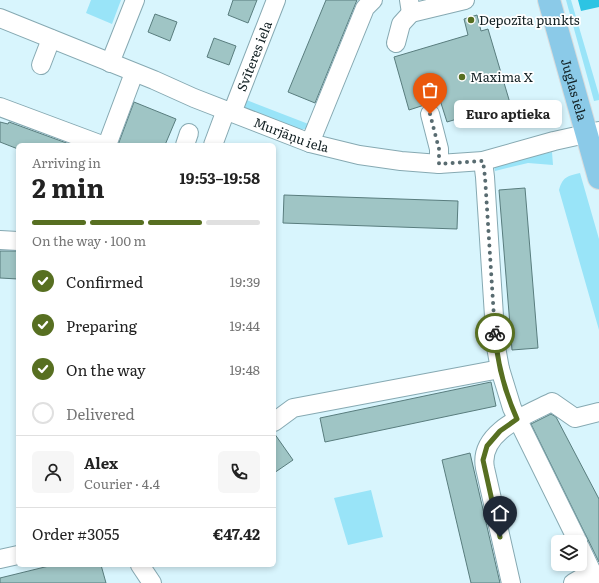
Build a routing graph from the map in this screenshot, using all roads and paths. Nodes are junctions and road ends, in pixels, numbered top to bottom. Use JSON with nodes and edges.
{"nodes":[{"id":1,"x":135,"y":0,"type":"edge"},
{"id":2,"x":276,"y":0,"type":"edge"},
{"id":3,"x":374,"y":0,"type":"edge"},
{"id":4,"x":465,"y":0,"type":"edge"},
{"id":5,"x":549,"y":0,"type":"edge"},
{"id":6,"x":410,"y":6,"type":"edge"},
{"id":7,"x":0,"y":18,"type":"edge"},
{"id":8,"x":51,"y":39,"type":"junction"},
{"id":9,"x":396,"y":43,"type":"dead end"},
{"id":10,"x":110,"y":63,"type":"junction"},
{"id":11,"x":41,"y":65,"type":"dead end"},
{"id":12,"x":134,"y":73,"type":"junction"},
{"id":13,"x":0,"y":107,"type":"edge"},
{"id":14,"x":229,"y":112,"type":"junction"},
{"id":15,"x":430,"y":114,"type":"dead end"},
{"id":16,"x":593,"y":133,"type":"edge"},
{"id":17,"x":97,"y":143,"type":"edge"},
{"id":18,"x":109,"y":143,"type":"edge"},
{"id":19,"x":214,"y":143,"type":"edge"},
{"id":20,"x":310,"y":143,"type":"junction"},
{"id":21,"x":483,"y":161,"type":"junction"},
{"id":22,"x":439,"y":164,"type":"junction"},
{"id":23,"x":599,"y":178,"type":"edge"},
{"id":24,"x":0,"y":240,"type":"edge"},
{"id":25,"x":16,"y":241,"type":"edge"},
{"id":26,"x":500,"y":369,"type":"junction"},
{"id":27,"x":599,"y":412,"type":"edge"},
{"id":28,"x":517,"y":419,"type":"junction"},
{"id":29,"x":276,"y":421,"type":"edge"},
{"id":30,"x":575,"y":535,"type":"edge"},
{"id":31,"x":16,"y":555,"type":"edge"},
{"id":32,"x":0,"y":559,"type":"edge"},
{"id":33,"x":587,"y":561,"type":"edge"},
{"id":34,"x":141,"y":567,"type":"edge"},
{"id":35,"x":595,"y":577,"type":"edge"},
{"id":36,"x":152,"y":583,"type":"edge"},
{"id":37,"x":511,"y":583,"type":"edge"},
{"id":38,"x":573,"y":583,"type":"edge"}],
"edges":[{"from":1,"to":10,"type":"street"},
{"from":2,"to":14,"type":"street","name":"Svīteres iela"},
{"from":3,"to":20,"type":"street"},
{"from":4,"to":6,"type":"street"},
{"from":5,"to":16,"type":"main road","name":"Juglas iela"},
{"from":6,"to":9,"type":"street"},
{"from":7,"to":8,"type":"street","name":"Murjāņu iela"},
{"from":8,"to":10,"type":"street","name":"Murjāņu iela"},
{"from":8,"to":11,"type":"street"},
{"from":10,"to":12,"type":"street","name":"Murjāņu iela"},
{"from":12,"to":14,"type":"street","name":"Murjāņu iela"},
{"from":12,"to":18,"type":"street"},
{"from":13,"to":17,"type":"street"},
{"from":14,"to":19,"type":"street","name":"Svīteres iela"},
{"from":14,"to":20,"type":"street","name":"Murjāņu iela"},
{"from":15,"to":22,"type":"street"},
{"from":16,"to":21,"type":"street","name":"Murjāņu iela"},
{"from":16,"to":23,"type":"main road","name":"Juglas iela"},
{"from":20,"to":22,"type":"street","name":"Murjāņu iela"},
{"from":21,"to":22,"type":"street","name":"Murjāņu iela"},
{"from":21,"to":26,"type":"street"},
{"from":24,"to":25,"type":"street"},
{"from":26,"to":28,"type":"street"},
{"from":26,"to":29,"type":"street"},
{"from":27,"to":28,"type":"street"},
{"from":28,"to":30,"type":"street"},
{"from":28,"to":37,"type":"street"},
{"from":31,"to":32,"type":"street"},
{"from":33,"to":35,"type":"street"},
{"from":34,"to":36,"type":"street"},
{"from":35,"to":38,"type":"street"}]}
